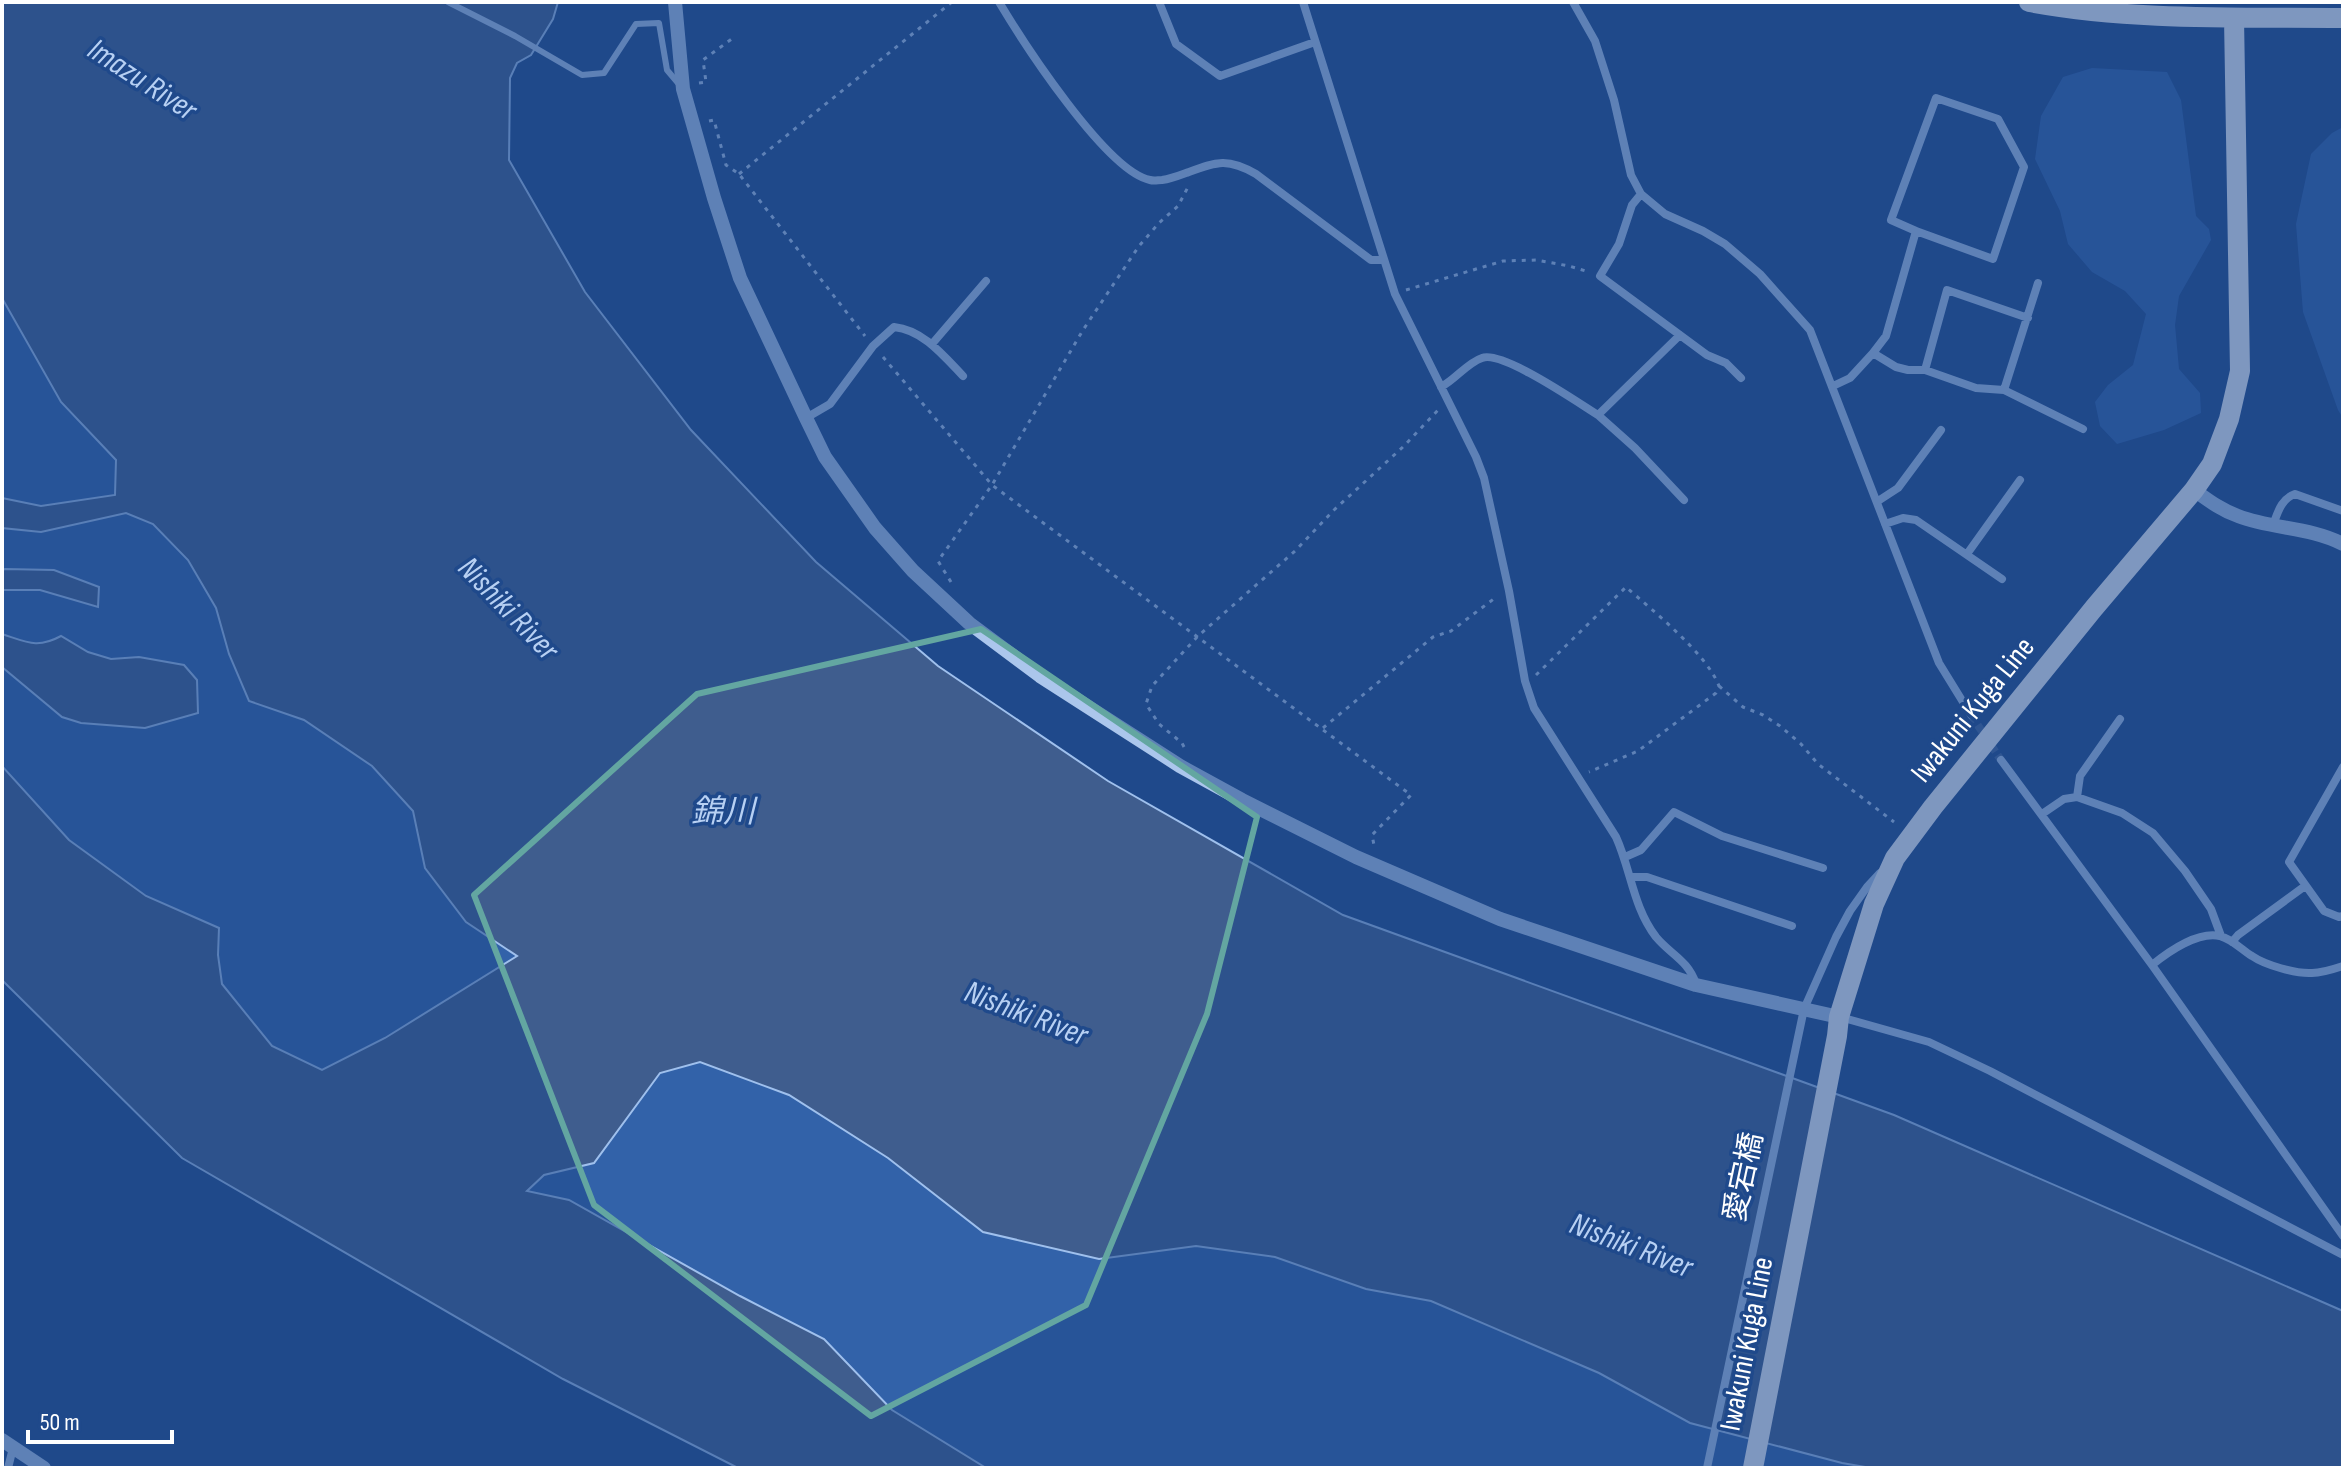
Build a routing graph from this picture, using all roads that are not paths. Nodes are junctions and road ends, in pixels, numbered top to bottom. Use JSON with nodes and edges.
{"nodes":[{"id":1,"x":448,"y":2,"type":"edge"},
{"id":2,"x":675,"y":2,"type":"edge"},
{"id":3,"x":999,"y":2,"type":"edge"},
{"id":4,"x":1159,"y":2,"type":"edge"},
{"id":5,"x":1303,"y":2,"type":"edge"},
{"id":6,"x":1573,"y":2,"type":"edge"},
{"id":7,"x":2029,"y":2,"type":"edge"},
{"id":8,"x":2234,"y":18,"type":"junction"},
{"id":9,"x":2343,"y":18,"type":"edge"},
{"id":10,"x":1315,"y":42,"type":"junction"},
{"id":11,"x":683,"y":89,"type":"junction"},
{"id":12,"x":1641,"y":194,"type":"junction"},
{"id":13,"x":1916,"y":231,"type":"junction"},
{"id":14,"x":1384,"y":260,"type":"junction"},
{"id":15,"x":986,"y":281,"type":"dead end"},
{"id":16,"x":2038,"y":283,"type":"dead end"},
{"id":17,"x":2028,"y":318,"type":"junction"},
{"id":18,"x":1680,"y":335,"type":"junction"},
{"id":19,"x":932,"y":344,"type":"junction"},
{"id":20,"x":1873,"y":353,"type":"junction"},
{"id":21,"x":1925,"y":370,"type":"junction"},
{"id":22,"x":963,"y":376,"type":"dead end"},
{"id":23,"x":1741,"y":378,"type":"dead end"},
{"id":24,"x":1833,"y":386,"type":"junction"},
{"id":25,"x":1441,"y":387,"type":"junction"},
{"id":26,"x":2004,"y":390,"type":"junction"},
{"id":27,"x":1598,"y":415,"type":"junction"},
{"id":28,"x":806,"y":418,"type":"junction"},
{"id":29,"x":2083,"y":429,"type":"dead end"},
{"id":30,"x":1941,"y":430,"type":"dead end"},
{"id":31,"x":2020,"y":480,"type":"dead end"},
{"id":32,"x":2194,"y":490,"type":"junction"},
{"id":33,"x":1684,"y":500,"type":"dead end"},
{"id":34,"x":1878,"y":501,"type":"junction"},
{"id":35,"x":2343,"y":511,"type":"edge"},
{"id":36,"x":1885,"y":524,"type":"junction"},
{"id":37,"x":2273,"y":525,"type":"junction"},
{"id":38,"x":2343,"y":544,"type":"edge"},
{"id":39,"x":1967,"y":554,"type":"junction"},
{"id":40,"x":2002,"y":579,"type":"dead end"},
{"id":41,"x":1971,"y":715,"type":"tunnel mouth"},
{"id":42,"x":2120,"y":719,"type":"dead end"},
{"id":43,"x":2001,"y":760,"type":"tunnel mouth"},
{"id":44,"x":2343,"y":767,"type":"edge"},
{"id":45,"x":2077,"y":797,"type":"junction"},
{"id":46,"x":2042,"y":814,"type":"junction"},
{"id":47,"x":1625,"y":857,"type":"junction"},
{"id":48,"x":1895,"y":858,"type":"junction"},
{"id":49,"x":1823,"y":868,"type":"dead end"},
{"id":50,"x":1631,"y":877,"type":"junction"},
{"id":51,"x":2305,"y":886,"type":"junction"},
{"id":52,"x":2343,"y":916,"type":"edge"},
{"id":53,"x":1792,"y":926,"type":"dead end"},
{"id":54,"x":2221,"y":936,"type":"junction"},
{"id":55,"x":2232,"y":942,"type":"junction"},
{"id":56,"x":2152,"y":965,"type":"junction"},
{"id":57,"x":2343,"y":966,"type":"edge"},
{"id":58,"x":1696,"y":985,"type":"junction"},
{"id":59,"x":1804,"y":1009,"type":"junction"},
{"id":60,"x":1838,"y":1027,"type":"junction"},
{"id":61,"x":2343,"y":1236,"type":"edge"},
{"id":62,"x":2343,"y":1244,"type":"edge"},
{"id":63,"x":2342,"y":1254,"type":"edge"},
{"id":64,"x":8,"y":1444,"type":"edge"},
{"id":65,"x":8,"y":1468,"type":"edge"},
{"id":66,"x":44,"y":1468,"type":"edge"},
{"id":67,"x":1707,"y":1468,"type":"edge"},
{"id":68,"x":1753,"y":1468,"type":"edge"}],
"edges":[{"from":1,"to":11,"type":"lane"},
{"from":2,"to":11,"type":"street"},
{"from":3,"to":14,"type":"street"},
{"from":4,"to":10,"type":"street"},
{"from":5,"to":10,"type":"street"},
{"from":6,"to":12,"type":"street"},
{"from":7,"to":8,"type":"main road"},
{"from":8,"to":9,"type":"main road"},
{"from":8,"to":32,"type":"main road","name":"Iwakuni Kuga Line"},
{"from":10,"to":14,"type":"street"},
{"from":11,"to":28,"type":"street"},
{"from":12,"to":18,"type":"street"},
{"from":12,"to":24,"type":"street"},
{"from":13,"to":13,"type":"street"},
{"from":13,"to":20,"type":"street"},
{"from":14,"to":25,"type":"street"},
{"from":15,"to":19,"type":"street"},
{"from":16,"to":17,"type":"street"},
{"from":17,"to":21,"type":"street"},
{"from":17,"to":26,"type":"street"},
{"from":18,"to":23,"type":"street"},
{"from":18,"to":27,"type":"street"},
{"from":19,"to":22,"type":"street"},
{"from":19,"to":28,"type":"street"},
{"from":20,"to":21,"type":"street"},
{"from":20,"to":24,"type":"street"},
{"from":21,"to":26,"type":"street"},
{"from":24,"to":34,"type":"street"},
{"from":25,"to":27,"type":"street"},
{"from":25,"to":47,"type":"street"},
{"from":26,"to":29,"type":"street"},
{"from":27,"to":33,"type":"street"},
{"from":28,"to":58,"type":"street"},
{"from":30,"to":34,"type":"street"},
{"from":31,"to":39,"type":"street"},
{"from":32,"to":37,"type":"street"},
{"from":32,"to":48,"type":"main road","name":"Iwakuni Kuga Line"},
{"from":34,"to":36,"type":"street"},
{"from":35,"to":37,"type":"street"},
{"from":36,"to":39,"type":"street"},
{"from":36,"to":41,"type":"street"},
{"from":37,"to":38,"type":"street"},
{"from":39,"to":40,"type":"street"},
{"from":42,"to":45,"type":"street"},
{"from":43,"to":46,"type":"street"},
{"from":44,"to":51,"type":"street"},
{"from":45,"to":46,"type":"street"},
{"from":45,"to":54,"type":"street"},
{"from":46,"to":56,"type":"street"},
{"from":47,"to":49,"type":"street"},
{"from":47,"to":50,"type":"street"},
{"from":48,"to":59,"type":"street","name":"愛宕橋"},
{"from":48,"to":60,"type":"main road","name":"Iwakuni Kuga Line"},
{"from":50,"to":53,"type":"street"},
{"from":50,"to":58,"type":"street"},
{"from":51,"to":52,"type":"street"},
{"from":51,"to":55,"type":"street"},
{"from":54,"to":55,"type":"street"},
{"from":54,"to":56,"type":"street"},
{"from":55,"to":57,"type":"street"},
{"from":56,"to":61,"type":"street"},
{"from":58,"to":59,"type":"street"},
{"from":59,"to":60,"type":"street"},
{"from":59,"to":67,"type":"street","name":"愛宕橋"},
{"from":60,"to":63,"type":"street"},
{"from":60,"to":68,"type":"main road","name":"Iwakuni Kuga Line"},
{"from":62,"to":63,"type":"street"},
{"from":64,"to":65,"type":"street"},
{"from":64,"to":66,"type":"street"}]}
